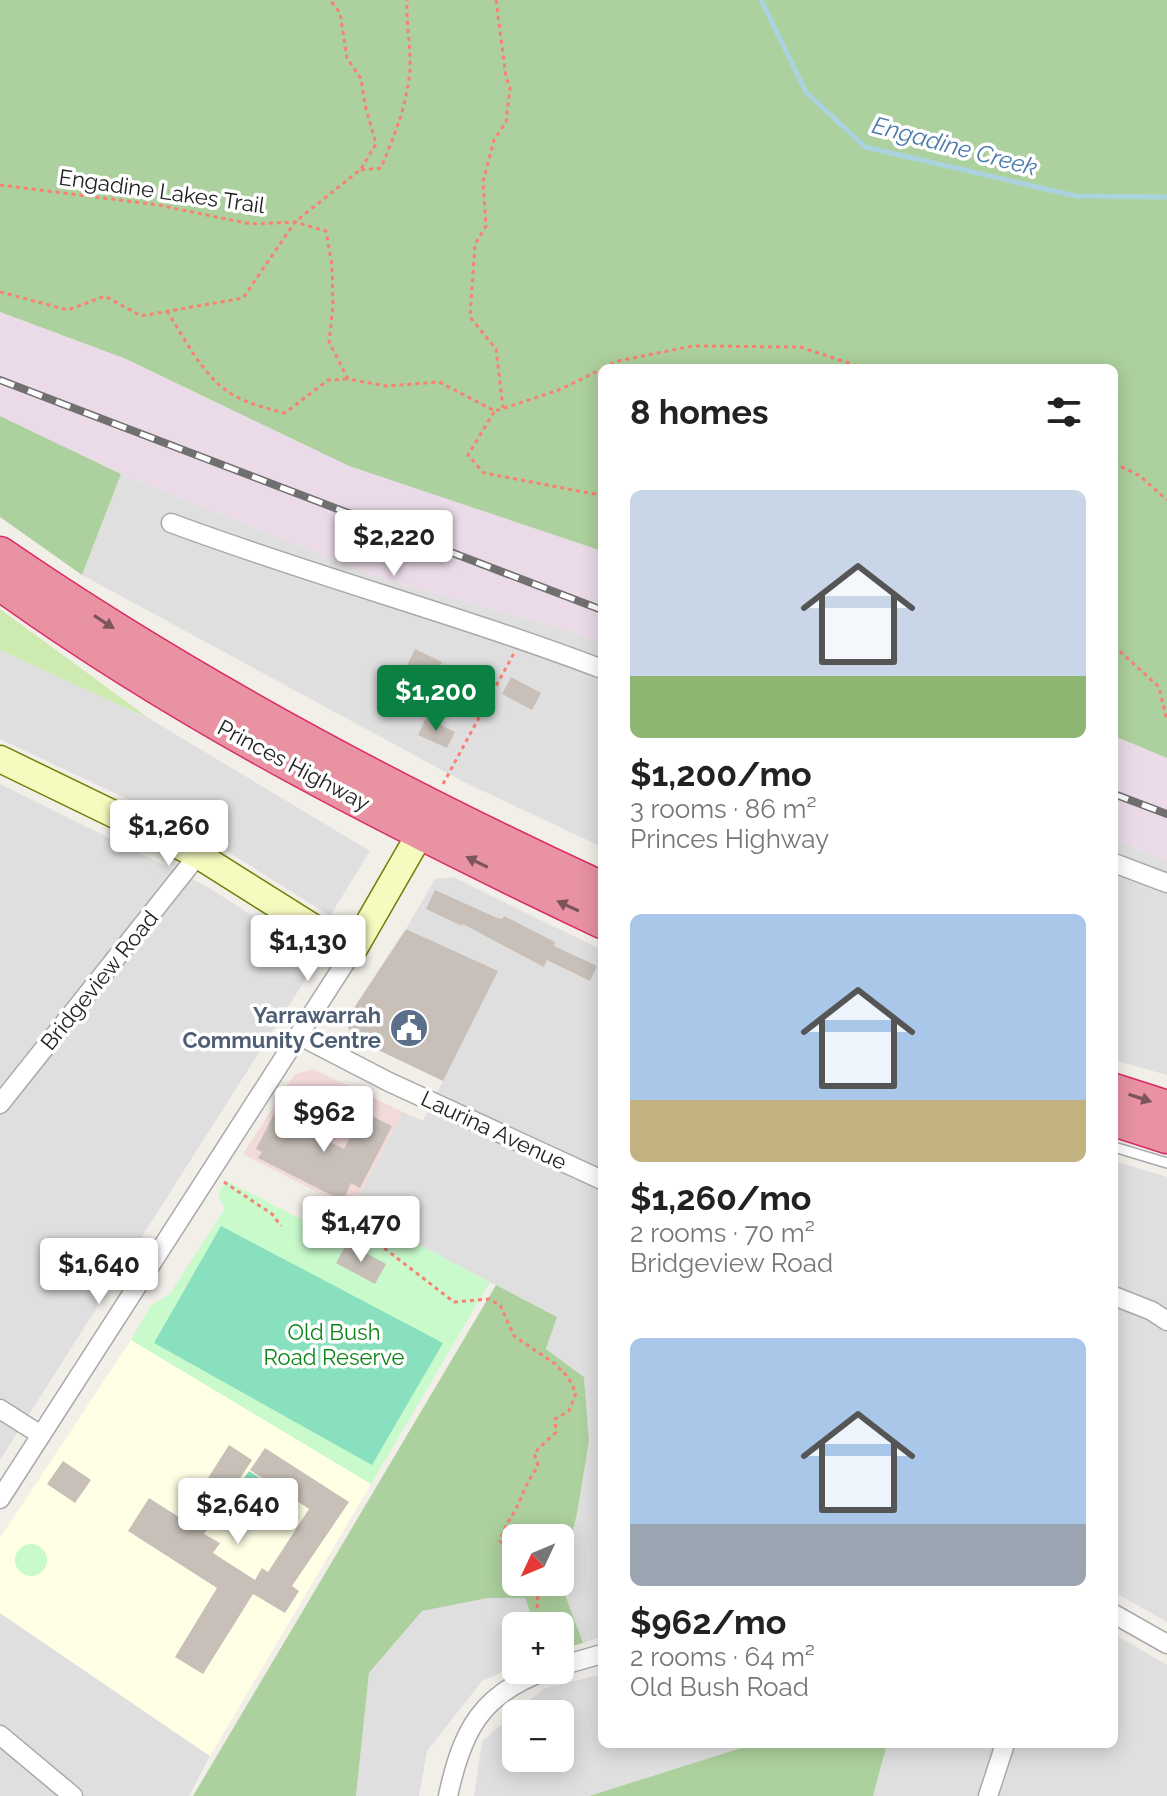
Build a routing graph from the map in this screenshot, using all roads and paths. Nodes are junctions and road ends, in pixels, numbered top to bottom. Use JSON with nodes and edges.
{"nodes":[{"id":1,"x":330,"y":0,"type":"edge"},
{"id":2,"x":407,"y":0,"type":"edge"},
{"id":3,"x":496,"y":0,"type":"edge"},
{"id":4,"x":361,"y":169,"type":"junction"},
{"id":5,"x":0,"y":185,"type":"edge"},
{"id":6,"x":295,"y":222,"type":"junction"},
{"id":7,"x":0,"y":292,"type":"edge"},
{"id":8,"x":167,"y":311,"type":"junction"},
{"id":9,"x":611,"y":364,"type":"edge"},
{"id":10,"x":852,"y":364,"type":"edge"},
{"id":11,"x":598,"y":370,"type":"edge"},
{"id":12,"x":348,"y":379,"type":"junction"},
{"id":13,"x":503,"y":408,"type":"junction"},
{"id":14,"x":495,"y":411,"type":"junction"},
{"id":15,"x":1118,"y":465,"type":"edge"},
{"id":16,"x":598,"y":492,"type":"edge"},
{"id":17,"x":1167,"y":500,"type":"edge"},
{"id":18,"x":171,"y":523,"type":"dead end"},
{"id":19,"x":0,"y":553,"type":"edge"},
{"id":20,"x":0,"y":584,"type":"edge"},
{"id":21,"x":522,"y":639,"type":"junction"},
{"id":22,"x":1118,"y":650,"type":"edge"},
{"id":23,"x":598,"y":668,"type":"edge"},
{"id":24,"x":222,"y":692,"type":"junction"},
{"id":25,"x":1167,"y":721,"type":"edge"},
{"id":26,"x":0,"y":759,"type":"edge"},
{"id":27,"x":441,"y":787,"type":"dead end"},
{"id":28,"x":420,"y":834,"type":"junction"},
{"id":29,"x":490,"y":835,"type":"junction"},
{"id":30,"x":198,"y":855,"type":"junction"},
{"id":31,"x":1118,"y":865,"type":"edge"},
{"id":32,"x":1167,"y":883,"type":"edge"},
{"id":33,"x":598,"y":886,"type":"edge"},
{"id":34,"x":598,"y":920,"type":"edge"},
{"id":35,"x":352,"y":952,"type":"junction"},
{"id":36,"x":300,"y":1036,"type":"junction"},
{"id":37,"x":1118,"y":1091,"type":"edge"},
{"id":38,"x":0,"y":1104,"type":"edge"},
{"id":39,"x":1167,"y":1107,"type":"edge"},
{"id":40,"x":1118,"y":1121,"type":"edge"},
{"id":41,"x":1167,"y":1137,"type":"edge"},
{"id":42,"x":1118,"y":1148,"type":"edge"},
{"id":43,"x":1167,"y":1163,"type":"edge"},
{"id":44,"x":598,"y":1178,"type":"edge"},
{"id":45,"x":222,"y":1180,"type":"dead end"},
{"id":46,"x":346,"y":1220,"type":"dead end"},
{"id":47,"x":281,"y":1226,"type":"dead end"},
{"id":48,"x":1118,"y":1298,"type":"edge"},
{"id":49,"x":1167,"y":1321,"type":"edge"},
{"id":50,"x":0,"y":1409,"type":"edge"},
{"id":51,"x":41,"y":1435,"type":"junction"},
{"id":52,"x":0,"y":1499,"type":"edge"},
{"id":53,"x":505,"y":1524,"type":"edge"},
{"id":54,"x":1118,"y":1616,"type":"edge"},
{"id":55,"x":1167,"y":1644,"type":"edge"},
{"id":56,"x":598,"y":1655,"type":"edge"},
{"id":57,"x":574,"y":1662,"type":"edge"},
{"id":58,"x":518,"y":1684,"type":"edge"},
{"id":59,"x":0,"y":1735,"type":"edge"},
{"id":60,"x":1004,"y":1748,"type":"edge"},
{"id":61,"x":73,"y":1796,"type":"edge"},
{"id":62,"x":448,"y":1796,"type":"edge"},
{"id":63,"x":988,"y":1796,"type":"edge"}],
"edges":[{"from":1,"to":4,"type":"path"},
{"from":2,"to":4,"type":"path"},
{"from":3,"to":13,"type":"path"},
{"from":4,"to":6,"type":"path"},
{"from":5,"to":6,"type":"path","name":"Engadine Lakes Trail"},
{"from":6,"to":8,"type":"path"},
{"from":6,"to":12,"type":"path","name":"Engadine Lakes Trail"},
{"from":7,"to":8,"type":"path"},
{"from":8,"to":12,"type":"path"},
{"from":9,"to":10,"type":"path"},
{"from":11,"to":13,"type":"path"},
{"from":12,"to":14,"type":"path"},
{"from":13,"to":14,"type":"path"},
{"from":14,"to":16,"type":"path"},
{"from":15,"to":17,"type":"path"},
{"from":18,"to":21,"type":"street"},
{"from":19,"to":24,"type":"highway","name":"Princes Highway","one_way":true},
{"from":20,"to":28,"type":"highway","name":"Princes Highway"},
{"from":21,"to":23,"type":"street"},
{"from":21,"to":27,"type":"path"},
{"from":22,"to":25,"type":"path"},
{"from":24,"to":28,"type":"highway"},
{"from":24,"to":29,"type":"highway","name":"Princes Highway"},
{"from":26,"to":30,"type":"street"},
{"from":28,"to":29,"type":"highway"},
{"from":34,"to":28,"type":"highway","name":"Princes Highway","one_way":true},
{"from":28,"to":35,"type":"street"},
{"from":29,"to":33,"type":"highway","name":"Princes Highway"},
{"from":30,"to":35,"type":"street"},
{"from":30,"to":38,"type":"street","name":"Bridgeview Road"},
{"from":31,"to":32,"type":"street"},
{"from":35,"to":36,"type":"street"},
{"from":36,"to":44,"type":"street","name":"Laurina Avenue"},
{"from":36,"to":51,"type":"street"},
{"from":37,"to":39,"type":"highway","one_way":true},
{"from":40,"to":41,"type":"highway"},
{"from":42,"to":43,"type":"lane"},
{"from":45,"to":47,"type":"path"},
{"from":46,"to":53,"type":"path"},
{"from":48,"to":49,"type":"street"},
{"from":50,"to":51,"type":"street"},
{"from":51,"to":52,"type":"street"},
{"from":54,"to":55,"type":"street"},
{"from":56,"to":57,"type":"street"},
{"from":58,"to":62,"type":"street"},
{"from":59,"to":61,"type":"street"},
{"from":60,"to":63,"type":"street"}]}
